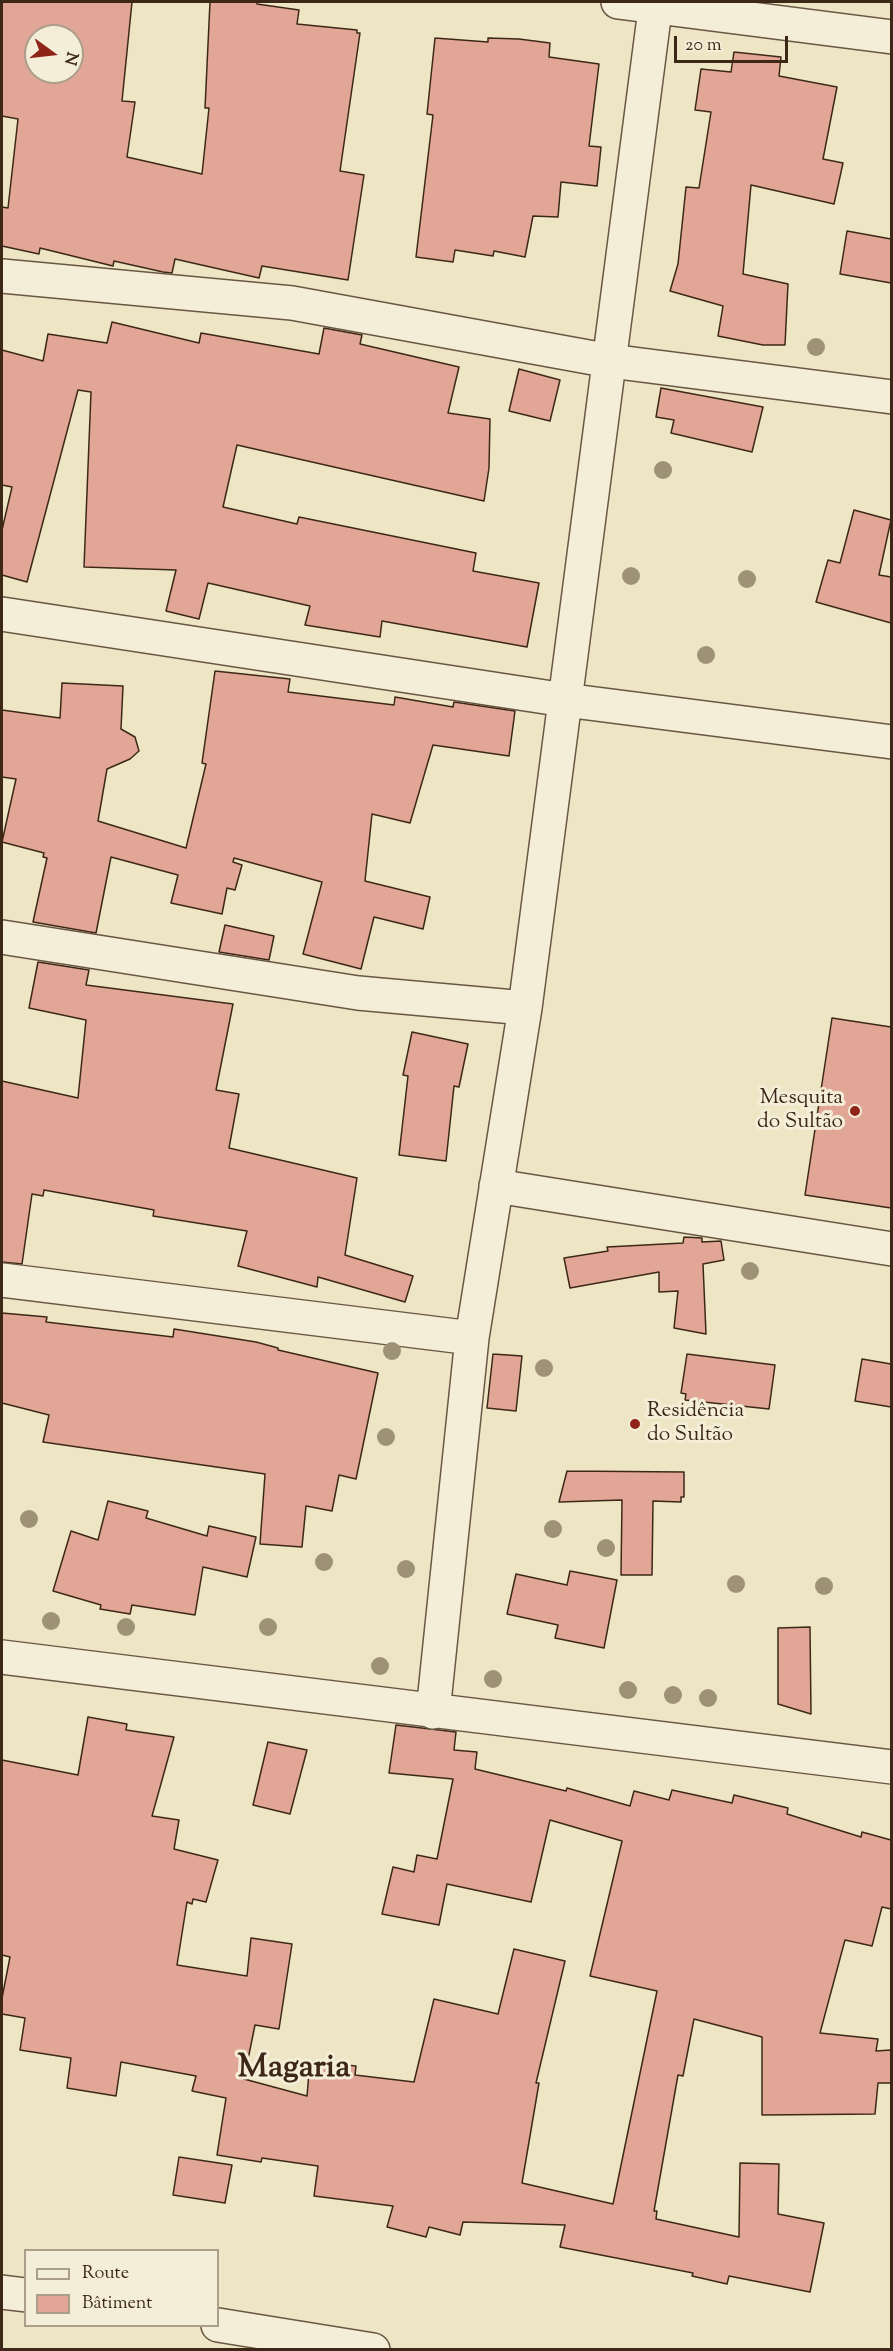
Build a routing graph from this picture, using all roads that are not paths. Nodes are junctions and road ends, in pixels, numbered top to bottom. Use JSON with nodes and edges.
{"nodes":[{"id":1,"x":618,"y":2,"type":"edge"},
{"id":2,"x":656,"y":4,"type":"edge"},
{"id":3,"x":891,"y":37,"type":"edge"},
{"id":4,"x":2,"y":276,"type":"edge"},
{"id":5,"x":610,"y":361,"type":"junction"},
{"id":6,"x":891,"y":397,"type":"edge"},
{"id":7,"x":2,"y":614,"type":"edge"},
{"id":8,"x":565,"y":700,"type":"junction"},
{"id":9,"x":891,"y":742,"type":"edge"},
{"id":10,"x":2,"y":937,"type":"edge"},
{"id":11,"x":525,"y":1008,"type":"junction"},
{"id":12,"x":496,"y":1186,"type":"junction"},
{"id":13,"x":891,"y":1249,"type":"edge"},
{"id":14,"x":2,"y":1280,"type":"edge"},
{"id":15,"x":472,"y":1338,"type":"junction"},
{"id":16,"x":2,"y":1657,"type":"edge"},
{"id":17,"x":433,"y":1712,"type":"junction"},
{"id":18,"x":891,"y":1767,"type":"edge"},
{"id":19,"x":2,"y":2292,"type":"edge"},
{"id":20,"x":24,"y":2295,"type":"edge"},
{"id":21,"x":219,"y":2325,"type":"edge"},
{"id":22,"x":373,"y":2349,"type":"edge"}],
"edges":[{"from":1,"to":2,"type":"street"},
{"from":2,"to":3,"type":"street"},
{"from":2,"to":5,"type":"street"},
{"from":4,"to":5,"type":"street"},
{"from":5,"to":6,"type":"street"},
{"from":5,"to":8,"type":"street"},
{"from":7,"to":8,"type":"street"},
{"from":8,"to":9,"type":"street"},
{"from":8,"to":11,"type":"street"},
{"from":10,"to":11,"type":"street"},
{"from":11,"to":12,"type":"street"},
{"from":12,"to":13,"type":"street"},
{"from":12,"to":15,"type":"street"},
{"from":14,"to":15,"type":"street"},
{"from":15,"to":17,"type":"street"},
{"from":16,"to":17,"type":"street"},
{"from":17,"to":18,"type":"street"},
{"from":19,"to":20,"type":"street"},
{"from":21,"to":22,"type":"street"}]}
